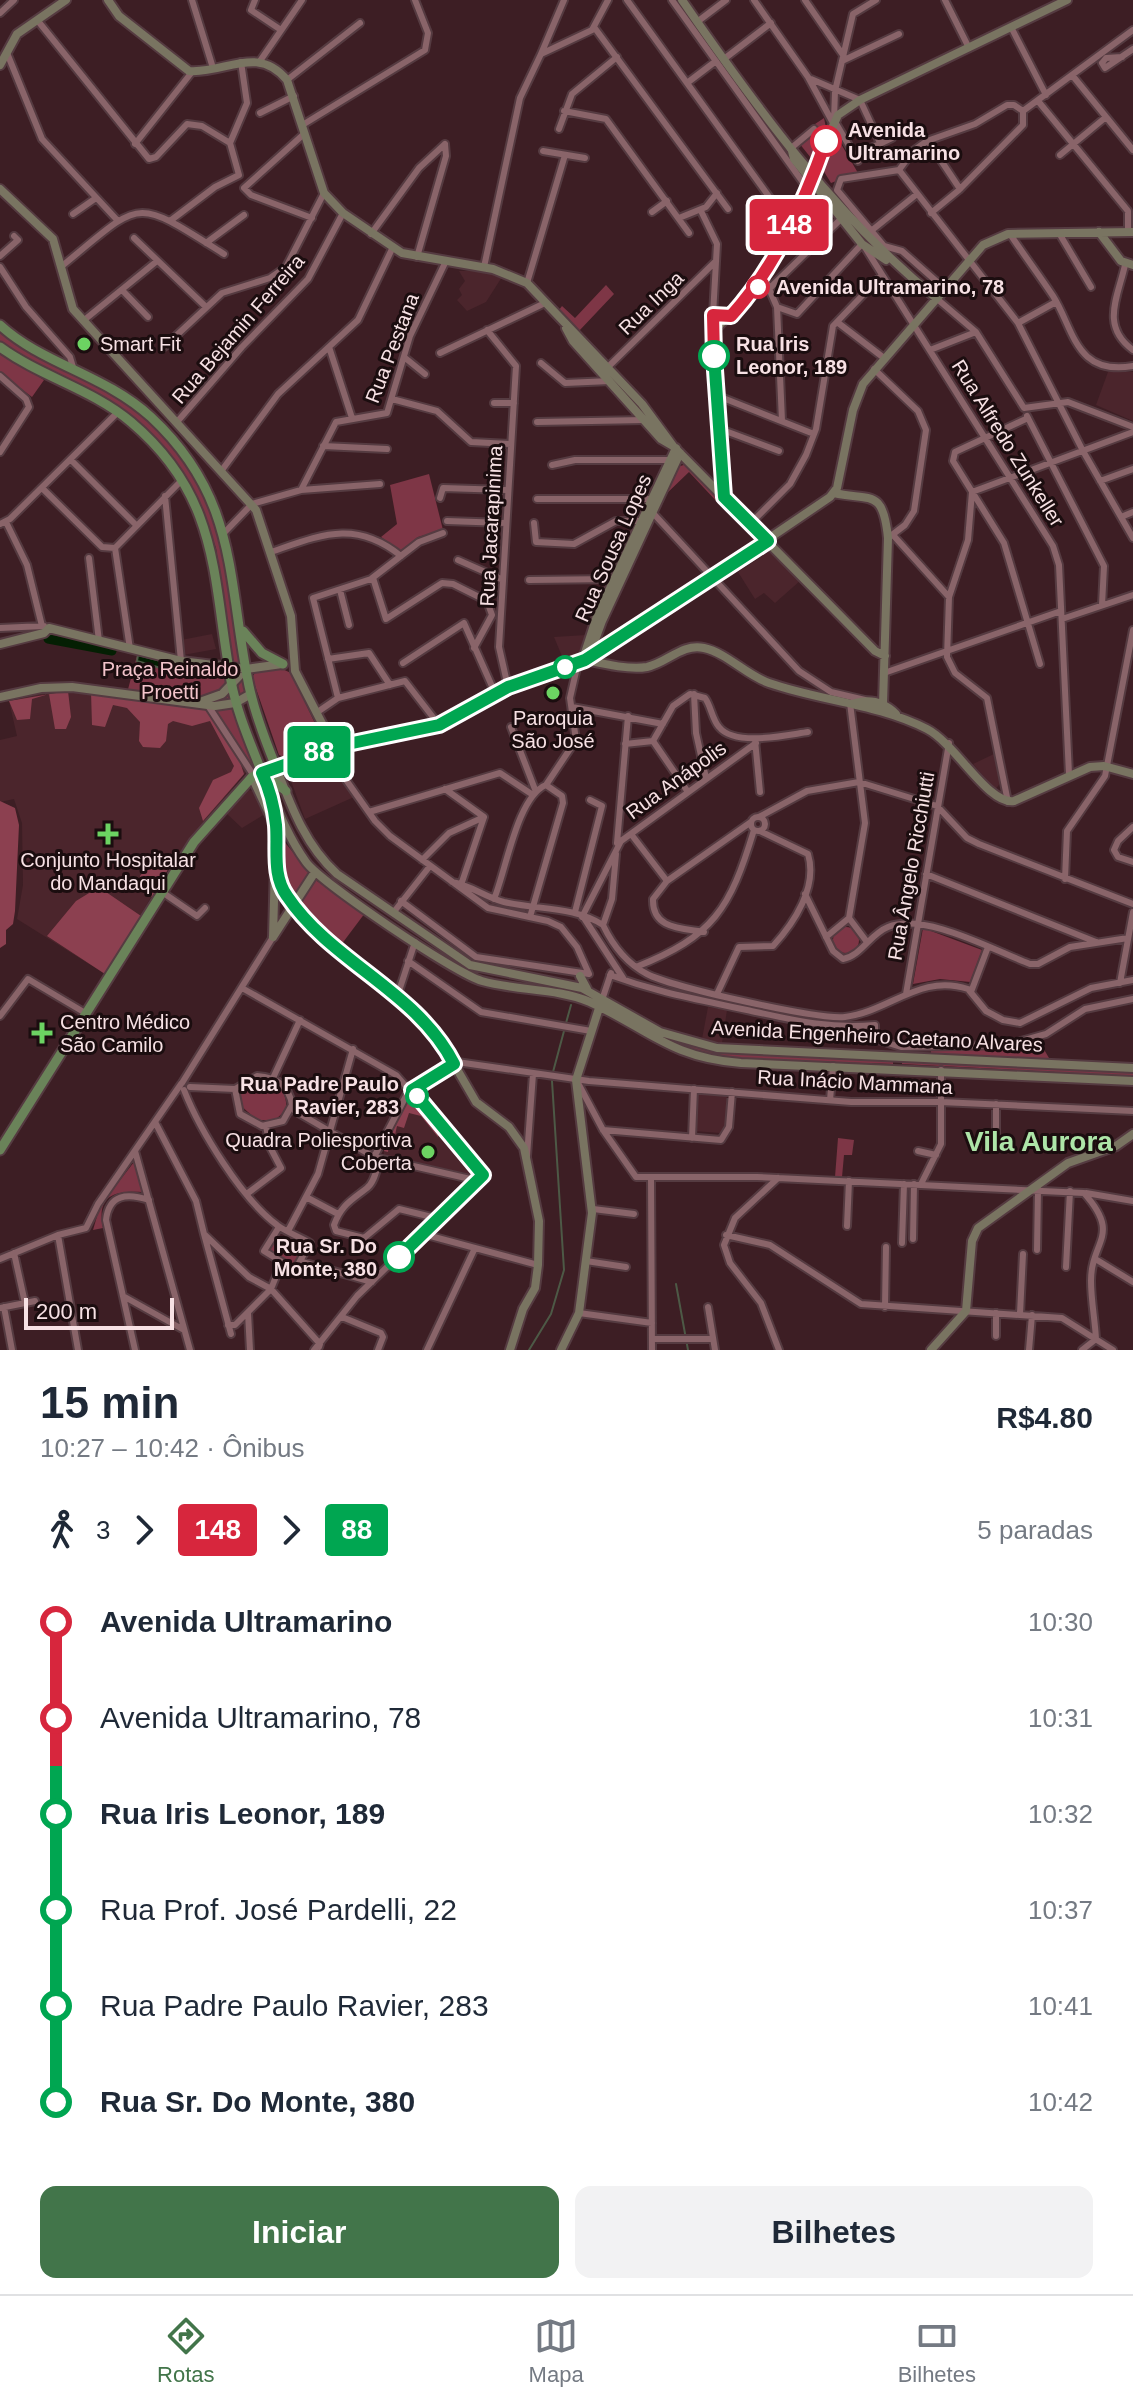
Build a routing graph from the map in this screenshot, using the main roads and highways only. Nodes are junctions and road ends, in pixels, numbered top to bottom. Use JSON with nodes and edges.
{"nodes":[{"id":1,"x":0,"y":325,"type":"edge"},
{"id":2,"x":0,"y":347,"type":"edge"},
{"id":3,"x":241,"y":627,"type":"junction"},
{"id":4,"x":288,"y":665,"type":"road end"},
{"id":5,"x":262,"y":773,"type":"junction"},
{"id":6,"x":286,"y":791,"type":"road end"},
{"id":7,"x":0,"y":1150,"type":"edge"}],
"edges":[{"from":1,"to":3,"type":"main road","name":"Avenida Engenheiro Caetano Alvares"},
{"from":2,"to":5,"type":"main road"},
{"from":3,"to":4,"type":"main road"},
{"from":3,"to":5,"type":"main road","name":"Avenida Engenheiro Caetano Alvares"},
{"from":5,"to":6,"type":"main road"},
{"from":5,"to":7,"type":"main road"}]}
